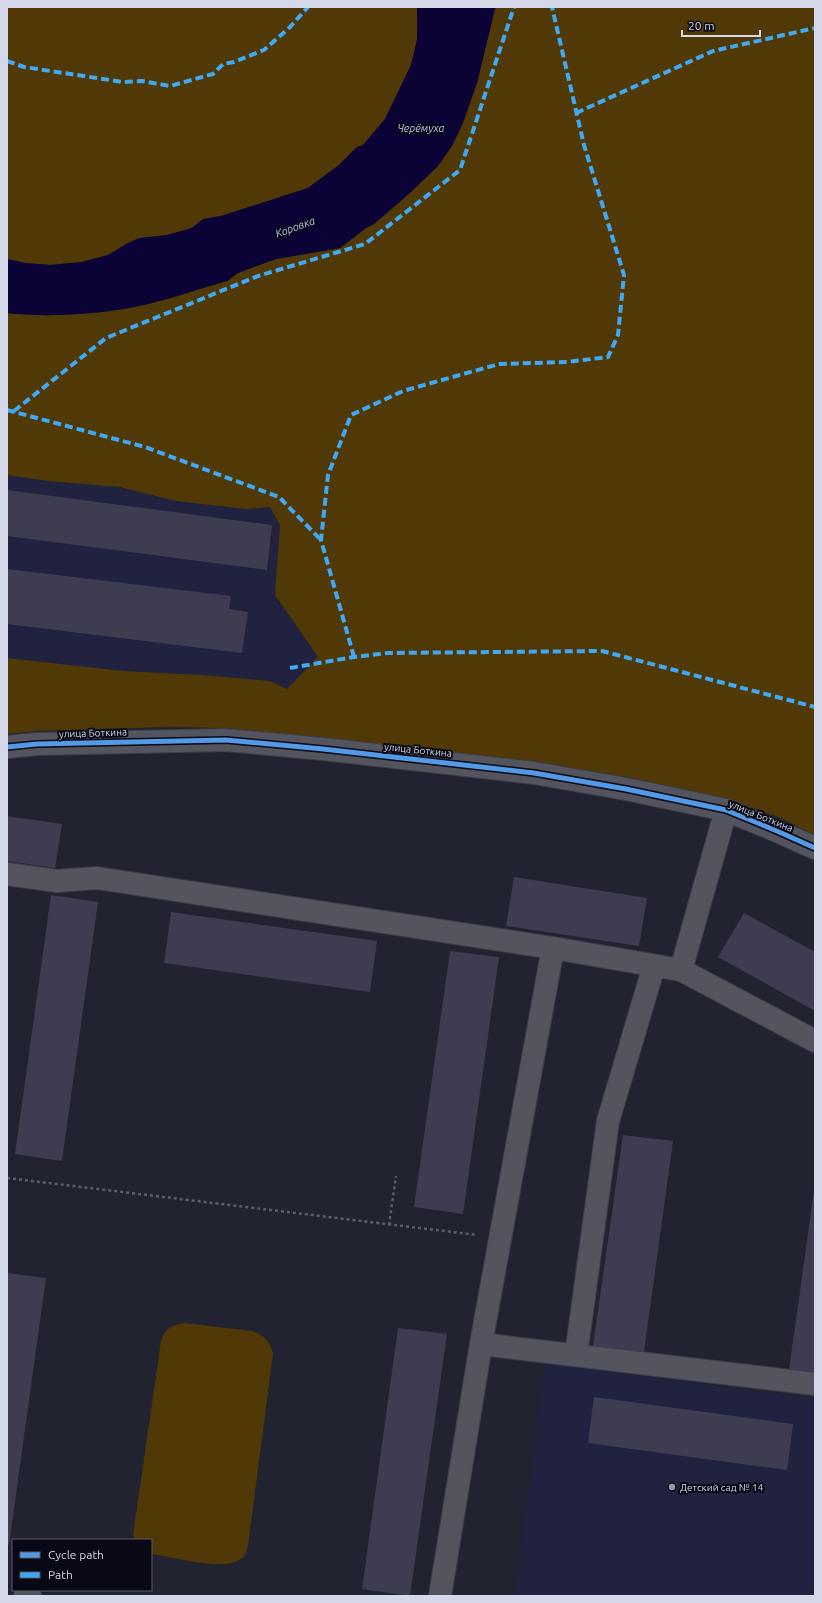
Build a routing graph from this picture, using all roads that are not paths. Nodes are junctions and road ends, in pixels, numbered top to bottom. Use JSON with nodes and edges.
{"nodes":[{"id":1,"x":7,"y":747,"type":"edge"},
{"id":2,"x":726,"y":810,"type":"junction"},
{"id":3,"x":815,"y":848,"type":"edge"},
{"id":4,"x":7,"y":874,"type":"edge"},
{"id":5,"x":553,"y":948,"type":"junction"},
{"id":6,"x":654,"y":966,"type":"junction"},
{"id":7,"x":681,"y":970,"type":"junction"},
{"id":8,"x":815,"y":1041,"type":"edge"},
{"id":9,"x":481,"y":1344,"type":"junction"},
{"id":10,"x":576,"y":1355,"type":"junction"},
{"id":11,"x":815,"y":1384,"type":"edge"},
{"id":12,"x":440,"y":1596,"type":"edge"}],
"edges":[{"from":1,"to":2,"type":"street","name":"улица Боткина"},
{"from":2,"to":3,"type":"street","name":"улица Боткина"},
{"from":2,"to":7,"type":"street"},
{"from":4,"to":5,"type":"street"},
{"from":5,"to":6,"type":"street"},
{"from":5,"to":9,"type":"street"},
{"from":6,"to":7,"type":"street"},
{"from":6,"to":10,"type":"street"},
{"from":7,"to":8,"type":"street"},
{"from":9,"to":10,"type":"street"},
{"from":9,"to":12,"type":"street"},
{"from":10,"to":11,"type":"street"}]}
